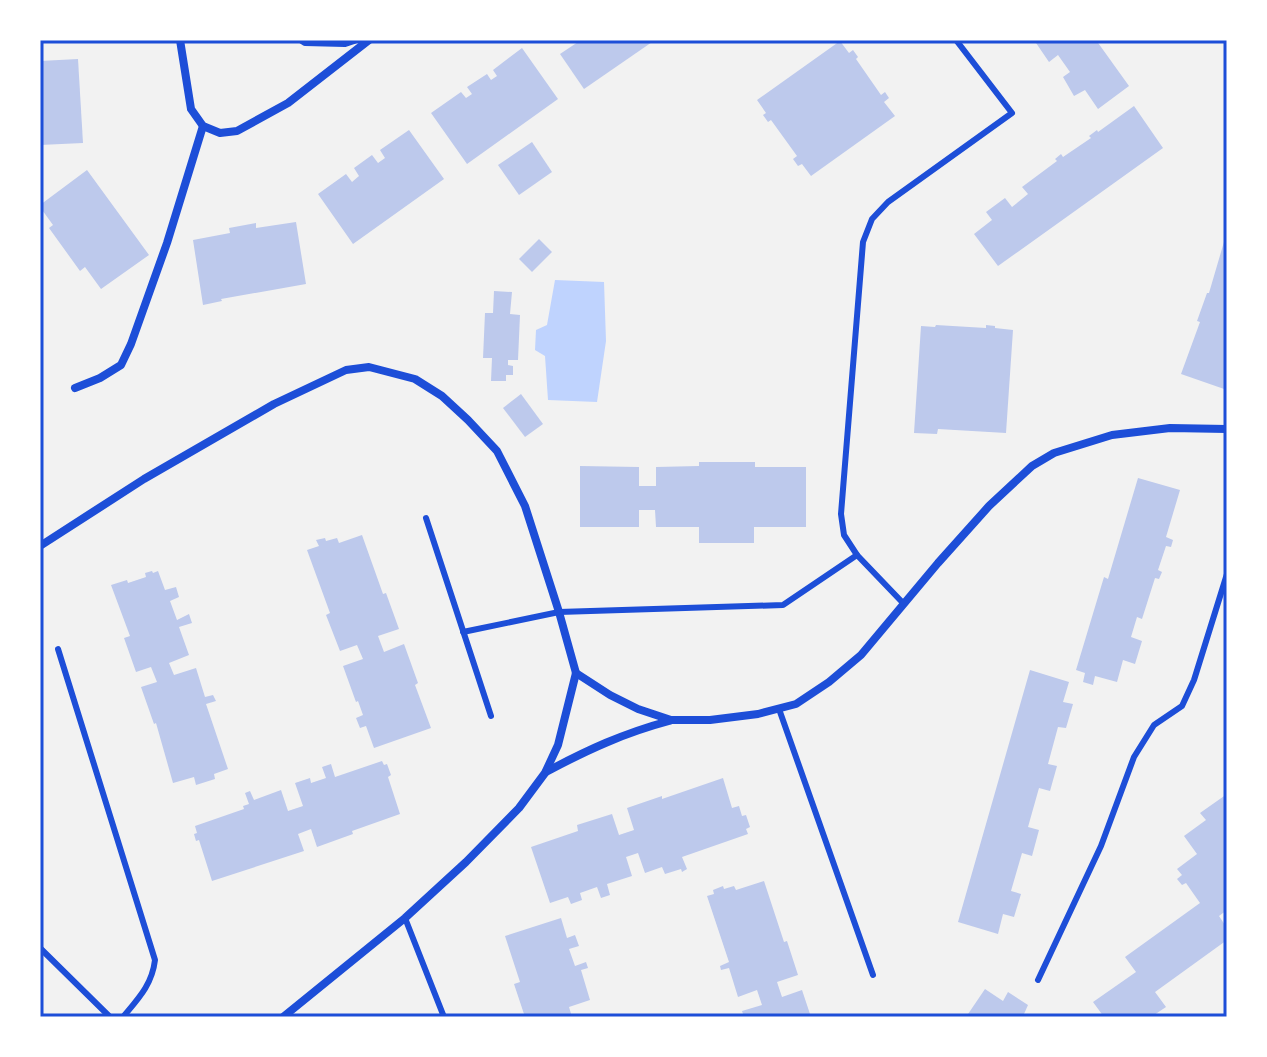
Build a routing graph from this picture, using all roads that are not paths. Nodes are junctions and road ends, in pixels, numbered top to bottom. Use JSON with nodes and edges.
{"nodes":[{"id":1,"x":180,"y":40,"type":"edge"},
{"id":2,"x":302,"y":40,"type":"edge"},
{"id":3,"x":354,"y":40,"type":"edge"},
{"id":4,"x":369,"y":40,"type":"edge"},
{"id":5,"x":956,"y":40,"type":"edge"},
{"id":6,"x":203,"y":126,"type":"junction"},
{"id":7,"x":75,"y":388,"type":"dead end"},
{"id":8,"x":1227,"y":429,"type":"edge"},
{"id":9,"x":426,"y":518,"type":"dead end"},
{"id":10,"x":40,"y":546,"type":"edge"},
{"id":11,"x":857,"y":555,"type":"junction"},
{"id":12,"x":1227,"y":574,"type":"edge"},
{"id":13,"x":903,"y":603,"type":"junction"},
{"id":14,"x":559,"y":612,"type":"junction"},
{"id":15,"x":463,"y":632,"type":"junction"},
{"id":16,"x":58,"y":649,"type":"dead end"},
{"id":17,"x":576,"y":673,"type":"junction"},
{"id":18,"x":779,"y":709,"type":"junction"},
{"id":19,"x":491,"y":716,"type":"dead end"},
{"id":20,"x":671,"y":720,"type":"junction"},
{"id":21,"x":545,"y":773,"type":"junction"},
{"id":22,"x":405,"y":918,"type":"junction"},
{"id":23,"x":40,"y":948,"type":"edge"},
{"id":24,"x":873,"y":975,"type":"dead end"},
{"id":25,"x":1038,"y":980,"type":"dead end"},
{"id":26,"x":110,"y":1017,"type":"edge"},
{"id":27,"x":123,"y":1017,"type":"edge"},
{"id":28,"x":283,"y":1017,"type":"edge"},
{"id":29,"x":444,"y":1017,"type":"edge"}],
"edges":[{"from":1,"to":6,"type":"street"},
{"from":2,"to":3,"type":"street"},
{"from":4,"to":6,"type":"street"},
{"from":5,"to":11,"type":"lane"},
{"from":6,"to":7,"type":"street"},
{"from":8,"to":13,"type":"street"},
{"from":9,"to":15,"type":"lane"},
{"from":10,"to":14,"type":"street"},
{"from":11,"to":13,"type":"lane"},
{"from":11,"to":14,"type":"lane"},
{"from":12,"to":25,"type":"lane"},
{"from":13,"to":18,"type":"street"},
{"from":14,"to":15,"type":"lane"},
{"from":14,"to":17,"type":"street"},
{"from":15,"to":19,"type":"lane"},
{"from":16,"to":27,"type":"lane"},
{"from":17,"to":20,"type":"street"},
{"from":17,"to":21,"type":"street"},
{"from":18,"to":20,"type":"street"},
{"from":18,"to":24,"type":"lane"},
{"from":20,"to":21,"type":"street"},
{"from":21,"to":22,"type":"street"},
{"from":22,"to":28,"type":"street"},
{"from":22,"to":29,"type":"lane"},
{"from":23,"to":26,"type":"lane"}]}
